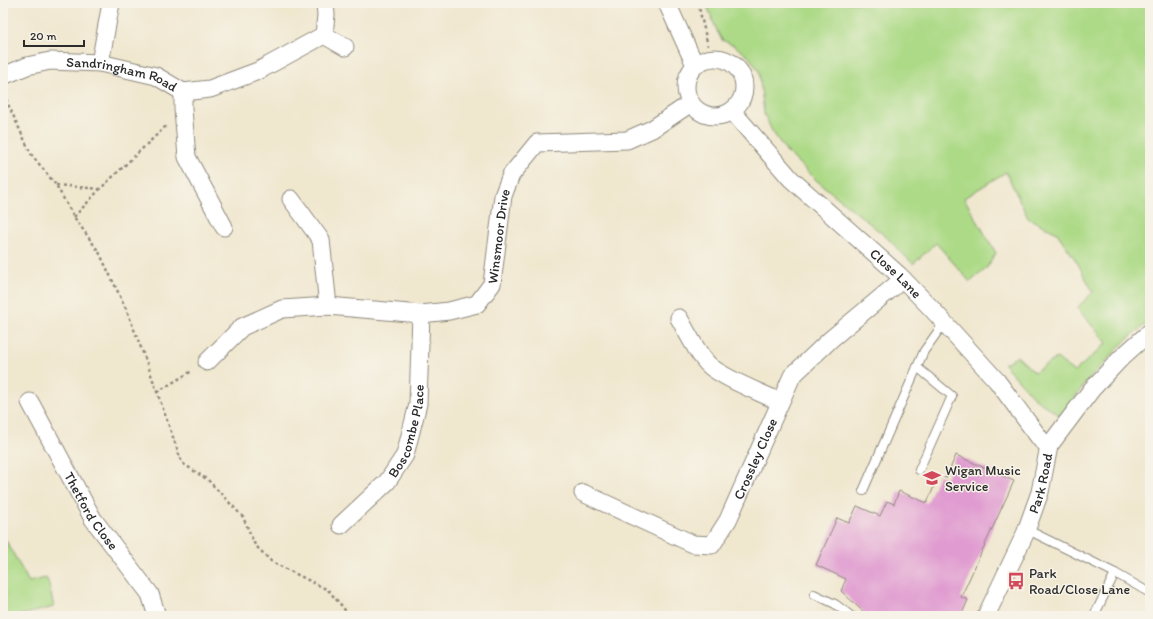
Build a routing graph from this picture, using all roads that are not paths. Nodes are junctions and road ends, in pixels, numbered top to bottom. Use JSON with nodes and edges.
{"nodes":[{"id":1,"x":112,"y":3,"type":"edge"},
{"id":2,"x":325,"y":3,"type":"edge"},
{"id":3,"x":667,"y":3,"type":"edge"},
{"id":4,"x":324,"y":35,"type":"junction"},
{"id":5,"x":345,"y":47,"type":"dead end"},
{"id":6,"x":100,"y":63,"type":"junction"},
{"id":7,"x":695,"y":65,"type":"junction"},
{"id":8,"x":3,"y":76,"type":"edge"},
{"id":9,"x":183,"y":92,"type":"junction"},
{"id":10,"x":691,"y":103,"type":"junction"},
{"id":11,"x":732,"y":111,"type":"junction"},
{"id":12,"x":291,"y":199,"type":"dead end"},
{"id":13,"x":224,"y":227,"type":"dead end"},
{"id":14,"x":903,"y":279,"type":"junction"},
{"id":15,"x":328,"y":306,"type":"junction"},
{"id":16,"x":421,"y":314,"type":"junction"},
{"id":17,"x":679,"y":318,"type":"dead end"},
{"id":18,"x":944,"y":323,"type":"junction"},
{"id":19,"x":1150,"y":332,"type":"edge"},
{"id":20,"x":207,"y":362,"type":"road end"},
{"id":21,"x":917,"y":367,"type":"junction"},
{"id":22,"x":30,"y":402,"type":"dead end"},
{"id":23,"x":780,"y":402,"type":"junction"},
{"id":24,"x":1049,"y":446,"type":"junction"},
{"id":25,"x":919,"y":470,"type":"dead end"},
{"id":26,"x":863,"y":491,"type":"dead end"},
{"id":27,"x":583,"y":493,"type":"dead end"},
{"id":28,"x":341,"y":525,"type":"dead end"},
{"id":29,"x":1026,"y":529,"type":"junction"},
{"id":30,"x":1115,"y":573,"type":"junction"},
{"id":31,"x":1150,"y":593,"type":"edge"},
{"id":32,"x":814,"y":594,"type":"dead end"},
{"id":33,"x":157,"y":616,"type":"edge"},
{"id":34,"x":851,"y":616,"type":"edge"},
{"id":35,"x":986,"y":616,"type":"edge"},
{"id":36,"x":1094,"y":616,"type":"edge"}],
"edges":[{"from":1,"to":6,"type":"street"},
{"from":2,"to":4,"type":"street"},
{"from":3,"to":7,"type":"street"},
{"from":4,"to":5,"type":"street"},
{"from":4,"to":9,"type":"street","name":"Sandringham Road"},
{"from":6,"to":8,"type":"street","name":"Sandringham Road"},
{"from":6,"to":9,"type":"street","name":"Sandringham Road"},
{"from":7,"to":10,"type":"street"},
{"from":7,"to":11,"type":"street"},
{"from":9,"to":13,"type":"street"},
{"from":10,"to":11,"type":"street"},
{"from":10,"to":16,"type":"street","name":"Winsmoor Drive"},
{"from":11,"to":14,"type":"street","name":"Close Lane"},
{"from":12,"to":15,"type":"street"},
{"from":14,"to":18,"type":"street","name":"Close Lane"},
{"from":14,"to":23,"type":"street","name":"Crossley Close"},
{"from":15,"to":16,"type":"street","name":"Winsmoor Drive"},
{"from":15,"to":20,"type":"street","name":"Winsmoor Drive"},
{"from":16,"to":28,"type":"street","name":"Boscombe Place"},
{"from":17,"to":23,"type":"street"},
{"from":18,"to":21,"type":"lane"},
{"from":18,"to":24,"type":"street","name":"Close Lane"},
{"from":19,"to":24,"type":"street","name":"Park Road"},
{"from":21,"to":25,"type":"lane"},
{"from":21,"to":26,"type":"lane"},
{"from":22,"to":33,"type":"street","name":"Thetford Close"},
{"from":23,"to":27,"type":"street","name":"Crossley Close"},
{"from":24,"to":29,"type":"street","name":"Park Road"},
{"from":29,"to":30,"type":"lane"},
{"from":29,"to":35,"type":"street","name":"Park Road"},
{"from":30,"to":31,"type":"lane"},
{"from":30,"to":36,"type":"lane"},
{"from":32,"to":34,"type":"lane"}]}
